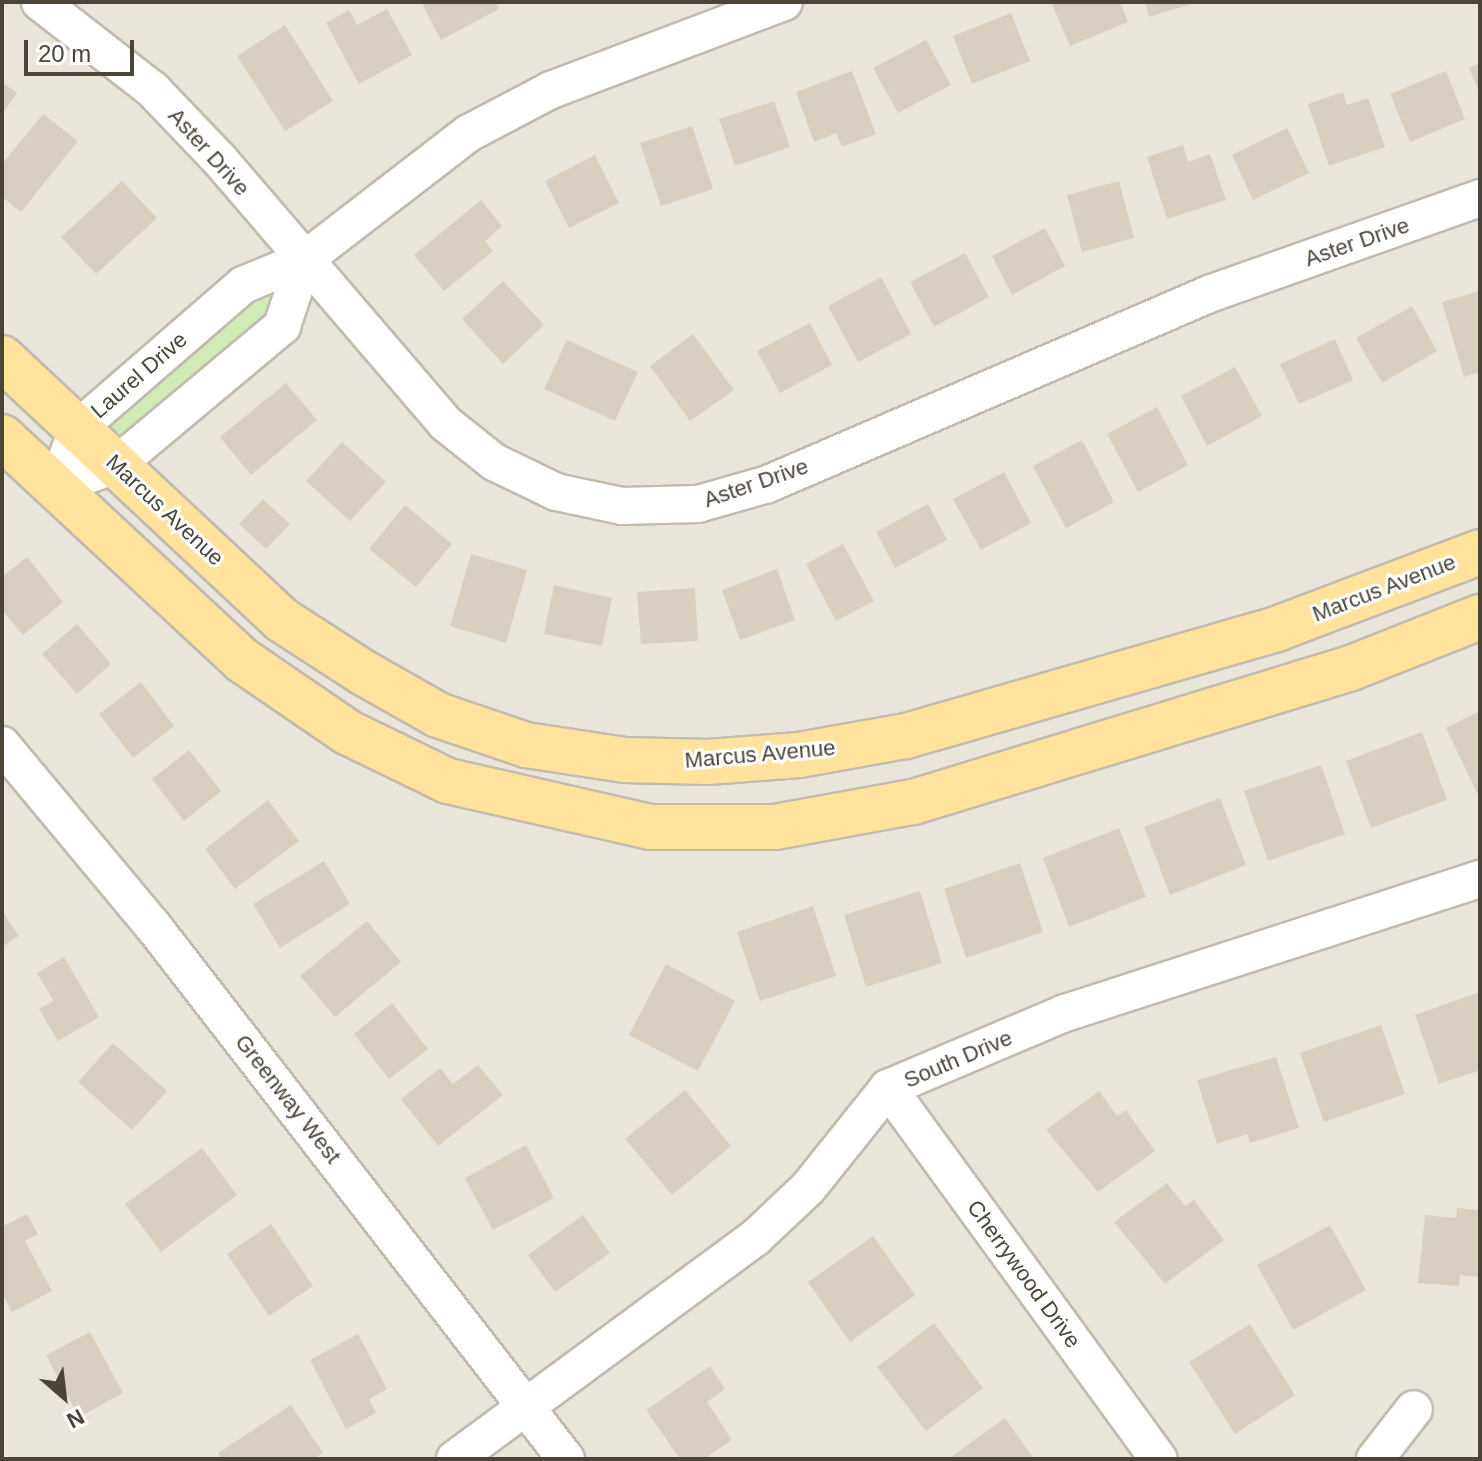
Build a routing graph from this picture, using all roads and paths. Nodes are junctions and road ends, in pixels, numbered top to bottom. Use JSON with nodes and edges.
{"nodes":[{"id":1,"x":40,"y":2,"type":"edge"},
{"id":2,"x":784,"y":2,"type":"edge"},
{"id":3,"x":1480,"y":198,"type":"edge"},
{"id":4,"x":304,"y":260,"type":"junction"},
{"id":5,"x":2,"y":358,"type":"edge"},
{"id":6,"x":77,"y":429,"type":"junction"},
{"id":7,"x":2,"y":437,"type":"edge"},
{"id":8,"x":116,"y":465,"type":"junction"},
{"id":9,"x":57,"y":486,"type":"junction"},
{"id":10,"x":1480,"y":552,"type":"edge"},
{"id":11,"x":1480,"y":617,"type":"edge"},
{"id":12,"x":2,"y":745,"type":"edge"},
{"id":13,"x":1480,"y":879,"type":"edge"},
{"id":14,"x":888,"y":1088,"type":"junction"},
{"id":15,"x":527,"y":1408,"type":"junction"},
{"id":16,"x":1414,"y":1409,"type":"dead end"},
{"id":17,"x":455,"y":1459,"type":"edge"},
{"id":18,"x":566,"y":1459,"type":"edge"},
{"id":19,"x":1159,"y":1459,"type":"edge"},
{"id":20,"x":1375,"y":1459,"type":"edge"}],
"edges":[{"from":1,"to":4,"type":"street","name":"Aster Drive"},
{"from":2,"to":4,"type":"street","name":"Laurel Drive"},
{"from":3,"to":4,"type":"street","name":"Aster Drive"},
{"from":4,"to":6,"type":"street","name":"Laurel Drive"},
{"from":4,"to":8,"type":"street"},
{"from":5,"to":6,"type":"main road","name":"Marcus Avenue"},
{"from":6,"to":8,"type":"main road","name":"Marcus Avenue"},
{"from":6,"to":9,"type":"street","name":"Laurel Drive"},
{"from":7,"to":9,"type":"main road"},
{"from":8,"to":9,"type":"street"},
{"from":8,"to":10,"type":"main road","name":"Marcus Avenue"},
{"from":9,"to":11,"type":"main road"},
{"from":12,"to":15,"type":"street","name":"Greenway West"},
{"from":13,"to":14,"type":"street","name":"South Drive"},
{"from":14,"to":15,"type":"street","name":"South Drive"},
{"from":14,"to":19,"type":"street","name":"Cherrywood Drive"},
{"from":15,"to":17,"type":"street","name":"South Drive"},
{"from":15,"to":18,"type":"street","name":"Greenway West"},
{"from":16,"to":20,"type":"street"}]}
